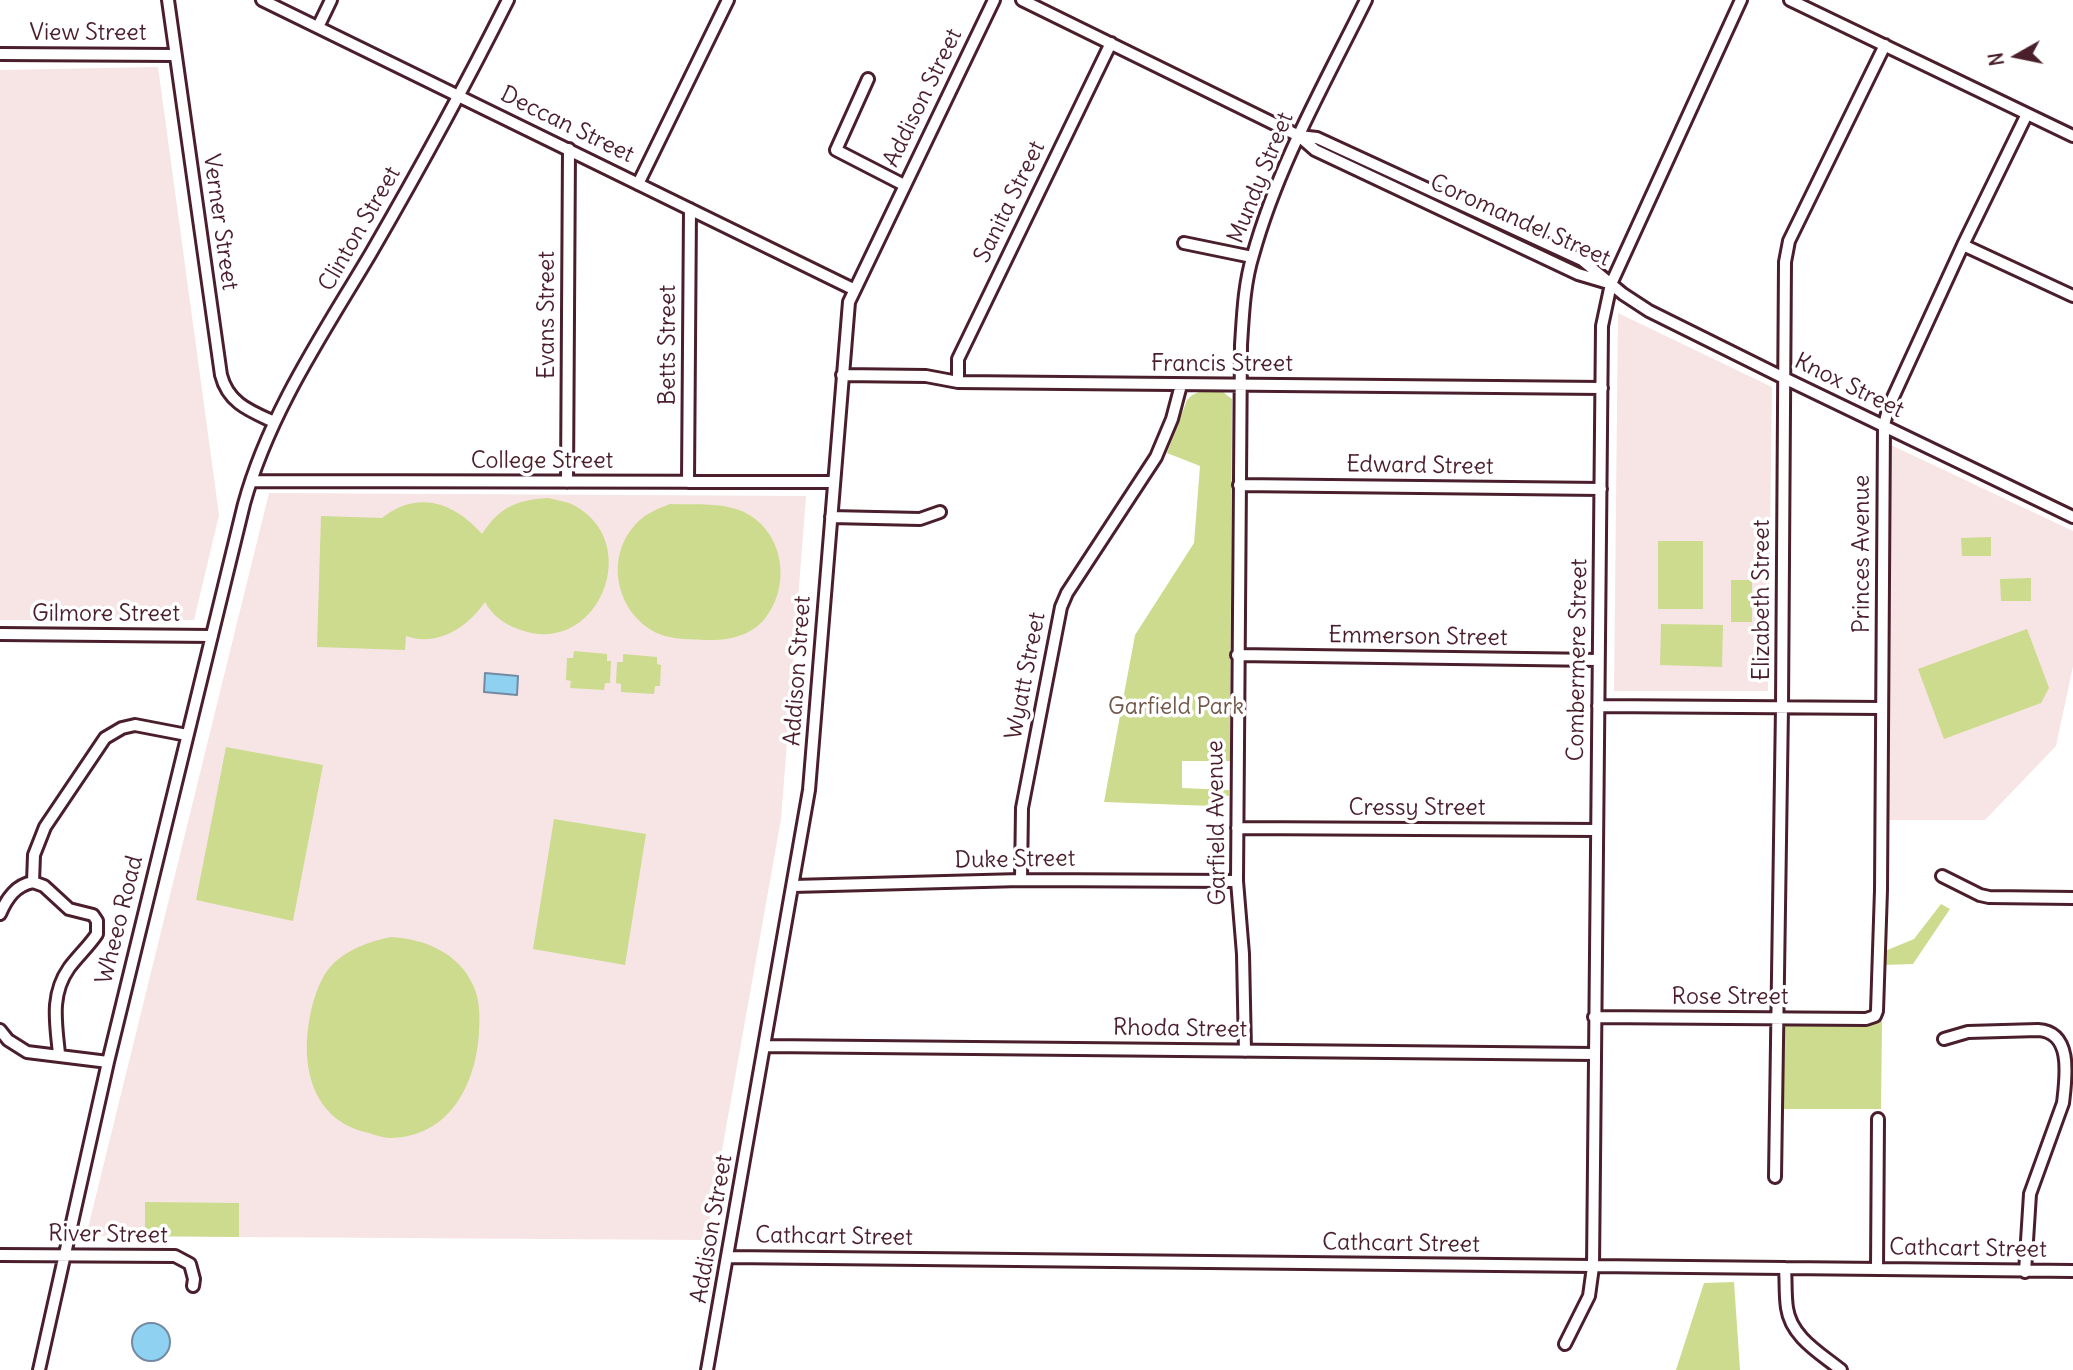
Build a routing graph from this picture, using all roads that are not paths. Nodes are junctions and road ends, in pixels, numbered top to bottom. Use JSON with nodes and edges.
{"nodes":[{"id":1,"x":168,"y":0,"type":"edge"},
{"id":2,"x":262,"y":0,"type":"edge"},
{"id":3,"x":331,"y":0,"type":"edge"},
{"id":4,"x":508,"y":0,"type":"edge"},
{"id":5,"x":728,"y":0,"type":"edge"},
{"id":6,"x":994,"y":0,"type":"edge"},
{"id":7,"x":1022,"y":0,"type":"edge"},
{"id":8,"x":1366,"y":0,"type":"edge"},
{"id":9,"x":1741,"y":0,"type":"edge"},
{"id":10,"x":1790,"y":0,"type":"edge"},
{"id":11,"x":318,"y":27,"type":"junction"},
{"id":12,"x":1111,"y":43,"type":"junction"},
{"id":13,"x":1885,"y":45,"type":"junction"},
{"id":14,"x":0,"y":54,"type":"edge"},
{"id":15,"x":175,"y":55,"type":"junction"},
{"id":16,"x":868,"y":79,"type":"dead end"},
{"id":17,"x":459,"y":96,"type":"junction"},
{"id":18,"x":2027,"y":114,"type":"junction"},
{"id":19,"x":1299,"y":136,"type":"junction"},
{"id":20,"x":2073,"y":136,"type":"edge"},
{"id":21,"x":569,"y":149,"type":"junction"},
{"id":22,"x":1382,"y":168,"type":"junction"},
{"id":23,"x":1377,"y":180,"type":"junction"},
{"id":24,"x":638,"y":184,"type":"junction"},
{"id":25,"x":904,"y":185,"type":"junction"},
{"id":26,"x":1449,"y":198,"type":"junction"},
{"id":27,"x":690,"y":209,"type":"junction"},
{"id":28,"x":1444,"y":211,"type":"junction"},
{"id":29,"x":1518,"y":230,"type":"junction"},
{"id":30,"x":1184,"y":243,"type":"dead end"},
{"id":31,"x":1512,"y":243,"type":"junction"},
{"id":32,"x":1963,"y":245,"type":"junction"},
{"id":33,"x":1252,"y":257,"type":"junction"},
{"id":34,"x":1611,"y":284,"type":"junction"},
{"id":35,"x":853,"y":289,"type":"junction"},
{"id":36,"x":2073,"y":296,"type":"edge"},
{"id":37,"x":842,"y":375,"type":"junction"},
{"id":38,"x":1784,"y":379,"type":"junction"},
{"id":39,"x":958,"y":382,"type":"junction"},
{"id":40,"x":1240,"y":384,"type":"junction"},
{"id":41,"x":1181,"y":385,"type":"junction"},
{"id":42,"x":1602,"y":388,"type":"junction"},
{"id":43,"x":274,"y":422,"type":"junction"},
{"id":44,"x":1884,"y":425,"type":"junction"},
{"id":45,"x":251,"y":481,"type":"junction"},
{"id":46,"x":567,"y":482,"type":"junction"},
{"id":47,"x":688,"y":482,"type":"junction"},
{"id":48,"x":834,"y":482,"type":"junction"},
{"id":49,"x":1239,"y":485,"type":"junction"},
{"id":50,"x":1601,"y":489,"type":"junction"},
{"id":51,"x":940,"y":512,"type":"dead end"},
{"id":52,"x":831,"y":517,"type":"junction"},
{"id":53,"x":2073,"y":517,"type":"edge"},
{"id":54,"x":0,"y":634,"type":"edge"},
{"id":55,"x":212,"y":636,"type":"junction"},
{"id":56,"x":1237,"y":655,"type":"junction"},
{"id":57,"x":1598,"y":660,"type":"junction"},
{"id":58,"x":1598,"y":706,"type":"junction"},
{"id":59,"x":1782,"y":707,"type":"junction"},
{"id":60,"x":1882,"y":708,"type":"junction"},
{"id":61,"x":187,"y":735,"type":"junction"},
{"id":62,"x":1237,"y":828,"type":"junction"},
{"id":63,"x":1597,"y":830,"type":"junction"},
{"id":64,"x":1942,"y":876,"type":"dead end"},
{"id":65,"x":1020,"y":880,"type":"junction"},
{"id":66,"x":1237,"y":881,"type":"junction"},
{"id":67,"x":33,"y":882,"type":"junction"},
{"id":68,"x":793,"y":886,"type":"junction"},
{"id":69,"x":2073,"y":898,"type":"edge"},
{"id":70,"x":0,"y":914,"type":"edge"},
{"id":71,"x":1594,"y":1017,"type":"junction"},
{"id":72,"x":1777,"y":1018,"type":"junction"},
{"id":73,"x":1867,"y":1019,"type":"joint"},
{"id":74,"x":0,"y":1030,"type":"edge"},
{"id":75,"x":1944,"y":1039,"type":"dead end"},
{"id":76,"x":766,"y":1046,"type":"junction"},
{"id":77,"x":1245,"y":1051,"type":"junction"},
{"id":78,"x":59,"y":1054,"type":"junction"},
{"id":79,"x":1594,"y":1055,"type":"junction"},
{"id":80,"x":108,"y":1062,"type":"junction"},
{"id":81,"x":1878,"y":1119,"type":"dead end"},
{"id":82,"x":1775,"y":1177,"type":"dead end"},
{"id":83,"x":0,"y":1255,"type":"edge"},
{"id":84,"x":64,"y":1256,"type":"junction"},
{"id":85,"x":728,"y":1257,"type":"junction"},
{"id":86,"x":1593,"y":1267,"type":"junction"},
{"id":87,"x":1785,"y":1268,"type":"junction"},
{"id":88,"x":1877,"y":1269,"type":"junction"},
{"id":89,"x":2025,"y":1272,"type":"junction"},
{"id":90,"x":2073,"y":1272,"type":"edge"},
{"id":91,"x":193,"y":1286,"type":"dead end"},
{"id":92,"x":1565,"y":1344,"type":"dead end"},
{"id":93,"x":1829,"y":1366,"type":"edge"},
{"id":94,"x":39,"y":1370,"type":"edge"},
{"id":95,"x":707,"y":1370,"type":"edge"},
{"id":96,"x":1841,"y":1370,"type":"edge"}],
"edges":[{"from":1,"to":15,"type":"street","name":"Verner Street"},
{"from":2,"to":11,"type":"street","name":"Deccan Street"},
{"from":3,"to":11,"type":"street"},
{"from":4,"to":17,"type":"street","name":"Clinton Street"},
{"from":5,"to":24,"type":"street"},
{"from":6,"to":25,"type":"street","name":"Addison Street"},
{"from":7,"to":12,"type":"street","name":"Coromandel Street"},
{"from":8,"to":19,"type":"street","name":"Mundy Street"},
{"from":9,"to":34,"type":"street","name":"Combermere Street"},
{"from":10,"to":13,"type":"street"},
{"from":11,"to":17,"type":"street","name":"Deccan Street"},
{"from":12,"to":19,"type":"street","name":"Coromandel Street"},
{"from":12,"to":39,"type":"street","name":"Sanita Street"},
{"from":13,"to":18,"type":"street"},
{"from":13,"to":38,"type":"street","name":"Elizabeth Street"},
{"from":14,"to":15,"type":"street","name":"View Street"},
{"from":15,"to":43,"type":"street","name":"Verner Street"},
{"from":16,"to":25,"type":"street"},
{"from":17,"to":21,"type":"street","name":"Deccan Street"},
{"from":17,"to":43,"type":"street","name":"Clinton Street"},
{"from":18,"to":20,"type":"street"},
{"from":18,"to":32,"type":"street","name":"Princes Avenue"},
{"from":19,"to":22,"type":"street","name":"Coromandel Street"},
{"from":19,"to":23,"type":"street","name":"Coromandel Street"},
{"from":19,"to":33,"type":"street","name":"Mundy Street"},
{"from":21,"to":24,"type":"street","name":"Deccan Street"},
{"from":21,"to":46,"type":"street","name":"Evans Street"},
{"from":22,"to":23,"type":"street"},
{"from":22,"to":26,"type":"street","name":"Coromandel Street"},
{"from":23,"to":28,"type":"street","name":"Coromandel Street"},
{"from":24,"to":27,"type":"street","name":"Deccan Street"},
{"from":25,"to":35,"type":"street","name":"Addison Street"},
{"from":26,"to":28,"type":"street"},
{"from":26,"to":29,"type":"street","name":"Coromandel Street"},
{"from":27,"to":35,"type":"street","name":"Deccan Street"},
{"from":27,"to":47,"type":"street","name":"Betts Street"},
{"from":28,"to":31,"type":"street","name":"Coromandel Street"},
{"from":29,"to":31,"type":"street"},
{"from":29,"to":34,"type":"street","name":"Coromandel Street"},
{"from":30,"to":33,"type":"street"},
{"from":31,"to":34,"type":"street","name":"Coromandel Street"},
{"from":32,"to":36,"type":"street"},
{"from":32,"to":44,"type":"street","name":"Princes Avenue"},
{"from":33,"to":40,"type":"street","name":"Mundy Street"},
{"from":34,"to":38,"type":"street","name":"Knox Street"},
{"from":34,"to":42,"type":"street","name":"Combermere Street"},
{"from":35,"to":37,"type":"street","name":"Addison Street"},
{"from":37,"to":39,"type":"street","name":"Francis Street"},
{"from":37,"to":48,"type":"street","name":"Addison Street"},
{"from":38,"to":44,"type":"street","name":"Knox Street"},
{"from":38,"to":59,"type":"street","name":"Elizabeth Street"},
{"from":39,"to":41,"type":"street","name":"Francis Street"},
{"from":40,"to":41,"type":"street","name":"Francis Street"},
{"from":40,"to":42,"type":"street","name":"Francis Street"},
{"from":40,"to":49,"type":"street","name":"Garfield Avenue"},
{"from":41,"to":65,"type":"street","name":"Wyatt Street"},
{"from":42,"to":50,"type":"street","name":"Combermere Street"},
{"from":43,"to":45,"type":"street","name":"Clinton Street"},
{"from":44,"to":53,"type":"street","name":"Knox Street"},
{"from":44,"to":60,"type":"street","name":"Princes Avenue"},
{"from":45,"to":46,"type":"street","name":"College Street"},
{"from":45,"to":55,"type":"street","name":"Wheeo Road"},
{"from":46,"to":47,"type":"street","name":"College Street"},
{"from":47,"to":48,"type":"street","name":"College Street"},
{"from":48,"to":52,"type":"street","name":"Addison Street"},
{"from":49,"to":50,"type":"street","name":"Edward Street"},
{"from":49,"to":56,"type":"street","name":"Garfield Avenue"},
{"from":50,"to":57,"type":"street","name":"Combermere Street"},
{"from":51,"to":52,"type":"street"},
{"from":52,"to":68,"type":"street","name":"Addison Street"},
{"from":54,"to":55,"type":"street","name":"Gilmore Street"},
{"from":55,"to":61,"type":"street","name":"Wheeo Road"},
{"from":56,"to":57,"type":"street","name":"Emmerson Street"},
{"from":56,"to":62,"type":"street","name":"Garfield Avenue"},
{"from":57,"to":58,"type":"street","name":"Combermere Street"},
{"from":58,"to":59,"type":"street"},
{"from":58,"to":63,"type":"street","name":"Combermere Street"},
{"from":59,"to":60,"type":"street"},
{"from":59,"to":72,"type":"street","name":"Elizabeth Street"},
{"from":60,"to":73,"type":"street","name":"Princes Avenue"},
{"from":61,"to":67,"type":"street"},
{"from":61,"to":80,"type":"street","name":"Wheeo Road"},
{"from":62,"to":63,"type":"street","name":"Cressy Street"},
{"from":62,"to":66,"type":"street","name":"Garfield Avenue"},
{"from":63,"to":71,"type":"street","name":"Combermere Street"},
{"from":64,"to":69,"type":"street"},
{"from":65,"to":66,"type":"street","name":"Duke Street"},
{"from":65,"to":68,"type":"street","name":"Duke Street"},
{"from":66,"to":77,"type":"street","name":"Garfield Avenue"},
{"from":67,"to":70,"type":"street"},
{"from":67,"to":78,"type":"street"},
{"from":68,"to":76,"type":"street","name":"Addison Street"},
{"from":71,"to":72,"type":"street","name":"Rose Street"},
{"from":71,"to":79,"type":"street","name":"Combermere Street"},
{"from":72,"to":73,"type":"street","name":"Rose Street"},
{"from":72,"to":82,"type":"street","name":"Elizabeth Street"},
{"from":74,"to":78,"type":"street"},
{"from":75,"to":89,"type":"street"},
{"from":76,"to":77,"type":"street","name":"Rhoda Street"},
{"from":76,"to":85,"type":"street","name":"Addison Street"},
{"from":77,"to":79,"type":"street","name":"Rhoda Street"},
{"from":78,"to":80,"type":"street"},
{"from":79,"to":86,"type":"street","name":"Combermere Street"},
{"from":80,"to":84,"type":"street","name":"Wheeo Road"},
{"from":81,"to":88,"type":"street"},
{"from":83,"to":84,"type":"street","name":"River Street"},
{"from":84,"to":91,"type":"street","name":"River Street"},
{"from":84,"to":94,"type":"street","name":"Wheeo Road"},
{"from":85,"to":86,"type":"street","name":"Cathcart Street"},
{"from":85,"to":95,"type":"street","name":"Addison Street"},
{"from":86,"to":87,"type":"street","name":"Cathcart Street"},
{"from":86,"to":92,"type":"street","name":"Combermere Street"},
{"from":87,"to":88,"type":"street","name":"Cathcart Street"},
{"from":87,"to":93,"type":"street"},
{"from":88,"to":89,"type":"street","name":"Cathcart Street"},
{"from":89,"to":90,"type":"street","name":"Cathcart Street"},
{"from":93,"to":96,"type":"street"}]}
